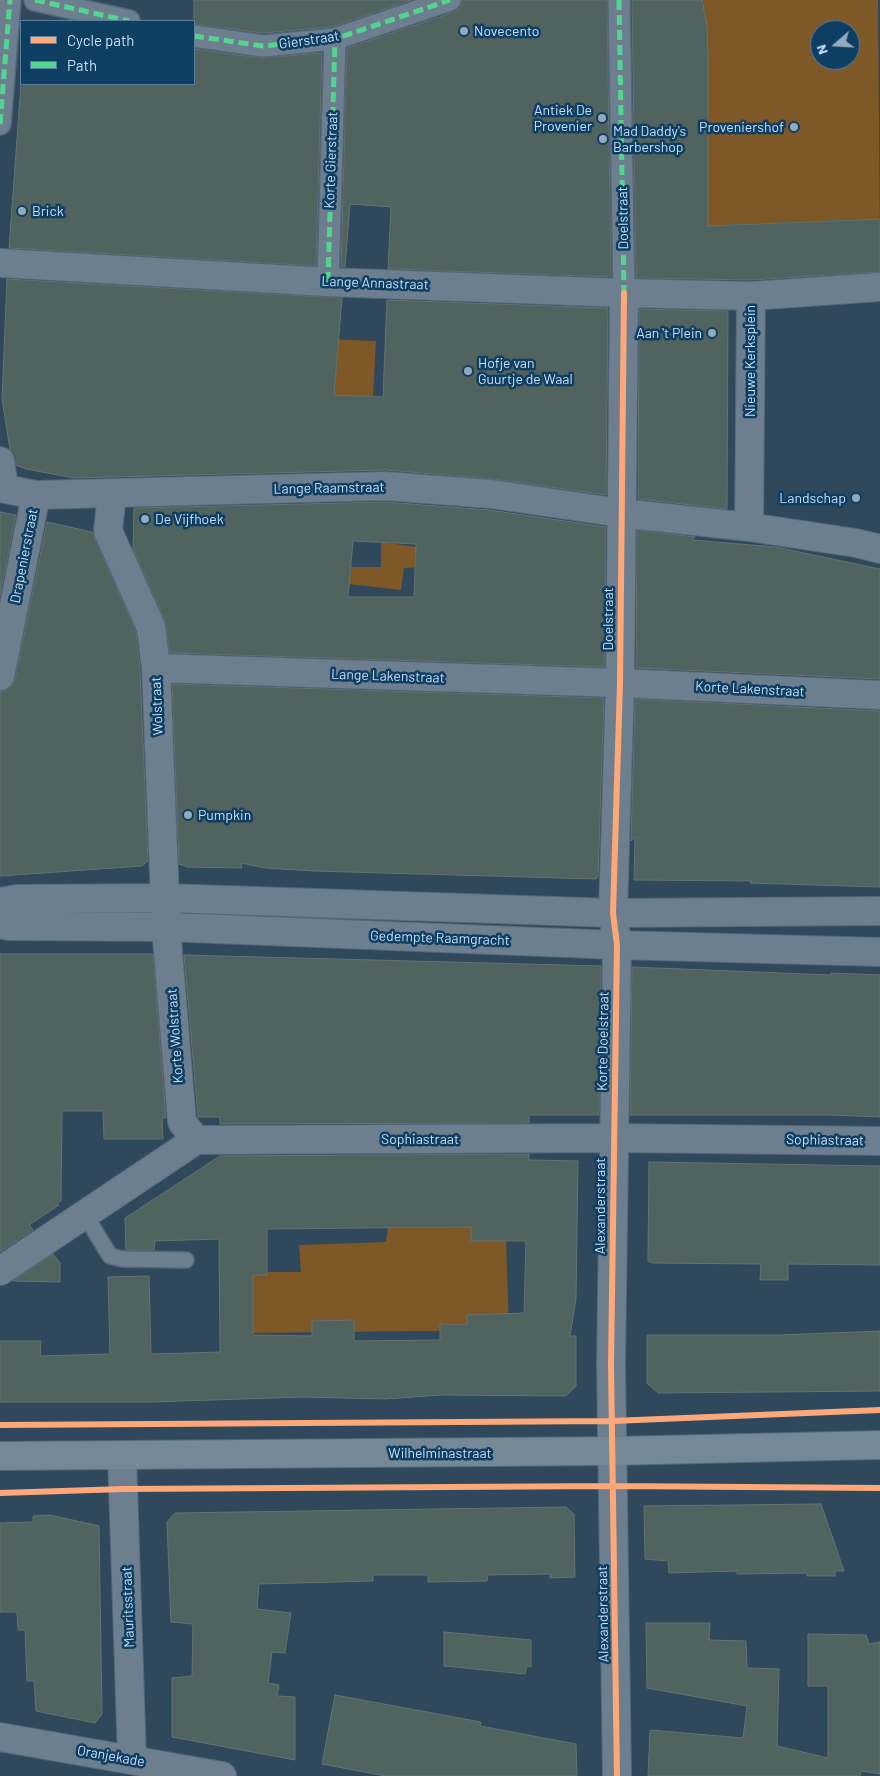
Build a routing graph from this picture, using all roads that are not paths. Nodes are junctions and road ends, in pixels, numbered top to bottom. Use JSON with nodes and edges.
{"nodes":[{"id":1,"x":10,"y":0,"type":"edge"},
{"id":2,"x":35,"y":0,"type":"edge"},
{"id":3,"x":450,"y":0,"type":"edge"},
{"id":4,"x":619,"y":0,"type":"edge"},
{"id":5,"x":125,"y":20,"type":"edge"},
{"id":6,"x":195,"y":36,"type":"edge"},
{"id":7,"x":335,"y":39,"type":"junction"},
{"id":8,"x":0,"y":124,"type":"edge"},
{"id":9,"x":0,"y":263,"type":"edge"},
{"id":10,"x":328,"y":282,"type":"junction"},
{"id":11,"x":880,"y":287,"type":"edge"},
{"id":12,"x":624,"y":293,"type":"junction"},
{"id":13,"x":751,"y":296,"type":"junction"},
{"id":14,"x":0,"y":461,"type":"edge"},
{"id":15,"x":2,"y":488,"type":"edge"},
{"id":16,"x":112,"y":494,"type":"junction"},
{"id":17,"x":36,"y":495,"type":"junction"},
{"id":18,"x":621,"y":513,"type":"junction"},
{"id":19,"x":749,"y":527,"type":"junction"},
{"id":20,"x":880,"y":549,"type":"edge"},
{"id":21,"x":156,"y":668,"type":"junction"},
{"id":22,"x":0,"y":676,"type":"edge"},
{"id":23,"x":620,"y":684,"type":"junction"},
{"id":24,"x":880,"y":695,"type":"edge"},
{"id":25,"x":166,"y":898,"type":"junction"},
{"id":26,"x":0,"y":902,"type":"edge"},
{"id":27,"x":880,"y":911,"type":"edge"},
{"id":28,"x":613,"y":913,"type":"junction"},
{"id":29,"x":0,"y":924,"type":"edge"},
{"id":30,"x":166,"y":927,"type":"junction"},
{"id":31,"x":617,"y":945,"type":"junction"},
{"id":32,"x":880,"y":952,"type":"edge"},
{"id":33,"x":613,"y":1138,"type":"junction"},
{"id":34,"x":196,"y":1140,"type":"junction"},
{"id":35,"x":880,"y":1141,"type":"edge"},
{"id":36,"x":84,"y":1215,"type":"junction"},
{"id":37,"x":186,"y":1260,"type":"dead end"},
{"id":38,"x":0,"y":1271,"type":"edge"},
{"id":39,"x":880,"y":1445,"type":"edge"},
{"id":40,"x":613,"y":1451,"type":"junction"},
{"id":41,"x":122,"y":1455,"type":"junction"},
{"id":42,"x":0,"y":1456,"type":"edge"},
{"id":43,"x":0,"y":1737,"type":"edge"},
{"id":44,"x":132,"y":1759,"type":"junction"},
{"id":45,"x":222,"y":1776,"type":"edge"},
{"id":46,"x":617,"y":1776,"type":"edge"}],
"edges":[{"from":1,"to":8,"type":"street"},
{"from":2,"to":5,"type":"street"},
{"from":3,"to":7,"type":"street","name":"Gierstraat"},
{"from":4,"to":12,"type":"street","name":"Doelstraat"},
{"from":6,"to":7,"type":"street","name":"Gierstraat"},
{"from":7,"to":10,"type":"street","name":"Korte Gierstraat"},
{"from":9,"to":10,"type":"street","name":"Lange Annastraat"},
{"from":10,"to":12,"type":"street","name":"Lange Annastraat"},
{"from":11,"to":13,"type":"street","name":"Nieuwe Kerksplein"},
{"from":12,"to":13,"type":"street","name":"Lange Annastraat"},
{"from":12,"to":18,"type":"street","name":"Doelstraat"},
{"from":13,"to":19,"type":"street","name":"Nieuwe Kerksplein"},
{"from":14,"to":15,"type":"street"},
{"from":15,"to":17,"type":"street","name":"Lange Raamstraat"},
{"from":16,"to":17,"type":"street","name":"Lange Raamstraat"},
{"from":16,"to":18,"type":"street","name":"Lange Raamstraat"},
{"from":16,"to":21,"type":"street","name":"Wolstraat"},
{"from":17,"to":22,"type":"street","name":"Drapenierstraat"},
{"from":18,"to":19,"type":"street"},
{"from":18,"to":23,"type":"street","name":"Doelstraat"},
{"from":19,"to":20,"type":"street"},
{"from":21,"to":23,"type":"street","name":"Lange Lakenstraat"},
{"from":21,"to":25,"type":"street","name":"Wolstraat"},
{"from":23,"to":24,"type":"street","name":"Korte Lakenstraat"},
{"from":23,"to":28,"type":"street","name":"Doelstraat"},
{"from":25,"to":26,"type":"street"},
{"from":25,"to":28,"type":"street"},
{"from":25,"to":30,"type":"street","name":"Wolstraat"},
{"from":27,"to":28,"type":"street"},
{"from":28,"to":31,"type":"street","name":"Doelstraat"},
{"from":29,"to":30,"type":"street","name":"Gedempte Raamgracht"},
{"from":30,"to":31,"type":"street","name":"Gedempte Raamgracht"},
{"from":30,"to":34,"type":"street","name":"Korte Wolstraat"},
{"from":31,"to":32,"type":"street","name":"Gedempte Raamgracht"},
{"from":31,"to":33,"type":"street","name":"Korte Doelstraat"},
{"from":33,"to":34,"type":"street","name":"Sophiastraat"},
{"from":33,"to":35,"type":"street","name":"Sophiastraat"},
{"from":33,"to":40,"type":"street","name":"Alexanderstraat"},
{"from":34,"to":36,"type":"street"},
{"from":36,"to":37,"type":"lane"},
{"from":36,"to":38,"type":"street"},
{"from":39,"to":40,"type":"main road","name":"Wilhelminastraat"},
{"from":40,"to":41,"type":"main road","name":"Wilhelminastraat"},
{"from":40,"to":46,"type":"street","name":"Alexanderstraat"},
{"from":41,"to":42,"type":"main road","name":"Wilhelminastraat"},
{"from":41,"to":44,"type":"street","name":"Mauritsstraat"},
{"from":43,"to":44,"type":"street","name":"Oranjekade"},
{"from":44,"to":45,"type":"street","name":"Oranjekade"}]}
